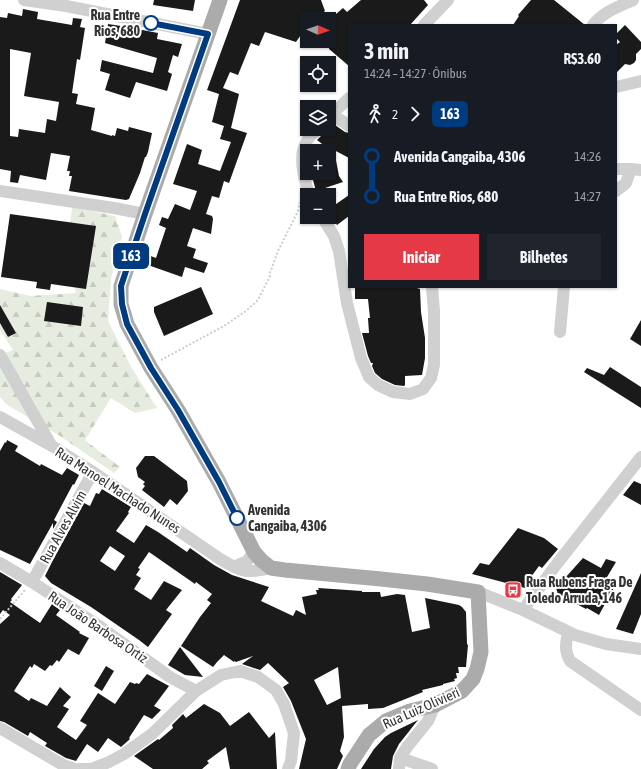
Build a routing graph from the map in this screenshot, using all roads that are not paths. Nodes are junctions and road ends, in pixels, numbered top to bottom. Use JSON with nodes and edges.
{"nodes":[{"id":1,"x":24,"y":0,"type":"edge"},
{"id":2,"x":220,"y":0,"type":"edge"},
{"id":3,"x":448,"y":0,"type":"edge"},
{"id":4,"x":632,"y":0,"type":"edge"},
{"id":5,"x":67,"y":3,"type":"edge"},
{"id":6,"x":425,"y":24,"type":"edge"},
{"id":7,"x":594,"y":24,"type":"edge"},
{"id":8,"x":208,"y":34,"type":"junction"},
{"id":9,"x":641,"y":81,"type":"edge"},
{"id":10,"x":617,"y":87,"type":"edge"},
{"id":11,"x":348,"y":99,"type":"edge"},
{"id":12,"x":336,"y":110,"type":"edge"},
{"id":13,"x":336,"y":119,"type":"edge"},
{"id":14,"x":348,"y":125,"type":"edge"},
{"id":15,"x":310,"y":136,"type":"edge"},
{"id":16,"x":617,"y":169,"type":"edge"},
{"id":17,"x":636,"y":169,"type":"edge"},
{"id":18,"x":307,"y":188,"type":"edge"},
{"id":19,"x":617,"y":190,"type":"edge"},
{"id":20,"x":0,"y":191,"type":"edge"},
{"id":21,"x":145,"y":214,"type":"junction"},
{"id":22,"x":326,"y":224,"type":"edge"},
{"id":23,"x":432,"y":288,"type":"edge"},
{"id":24,"x":564,"y":288,"type":"edge"},
{"id":25,"x":560,"y":332,"type":"dead end"},
{"id":26,"x":0,"y":355,"type":"edge"},
{"id":27,"x":0,"y":417,"type":"edge"},
{"id":28,"x":52,"y":446,"type":"junction"},
{"id":29,"x":641,"y":457,"type":"edge"},
{"id":30,"x":93,"y":472,"type":"junction"},
{"id":31,"x":254,"y":552,"type":"junction"},
{"id":32,"x":0,"y":563,"type":"edge"},
{"id":33,"x":234,"y":567,"type":"junction"},
{"id":34,"x":271,"y":568,"type":"junction"},
{"id":35,"x":32,"y":582,"type":"junction"},
{"id":36,"x":478,"y":592,"type":"junction"},
{"id":37,"x":523,"y":610,"type":"junction"},
{"id":38,"x":568,"y":632,"type":"junction"},
{"id":39,"x":641,"y":649,"type":"edge"},
{"id":40,"x":196,"y":691,"type":"junction"},
{"id":41,"x":435,"y":705,"type":"junction"},
{"id":42,"x":641,"y":710,"type":"edge"},
{"id":43,"x":0,"y":728,"type":"edge"},
{"id":44,"x":400,"y":764,"type":"edge"},
{"id":45,"x":75,"y":769,"type":"edge"},
{"id":46,"x":79,"y":769,"type":"edge"},
{"id":47,"x":288,"y":769,"type":"edge"},
{"id":48,"x":348,"y":769,"type":"edge"},
{"id":49,"x":432,"y":769,"type":"edge"}],
"edges":[{"from":1,"to":5,"type":"street"},
{"from":2,"to":8,"type":"main road"},
{"from":3,"to":6,"type":"street"},
{"from":4,"to":7,"type":"street"},
{"from":5,"to":8,"type":"street"},
{"from":8,"to":21,"type":"main road"},
{"from":9,"to":10,"type":"street"},
{"from":11,"to":12,"type":"street"},
{"from":13,"to":14,"type":"street"},
{"from":15,"to":18,"type":"street"},
{"from":16,"to":17,"type":"street"},
{"from":17,"to":19,"type":"street"},
{"from":20,"to":21,"type":"street"},
{"from":21,"to":31,"type":"main road"},
{"from":22,"to":23,"type":"street"},
{"from":24,"to":25,"type":"street"},
{"from":26,"to":28,"type":"street"},
{"from":27,"to":28,"type":"street","name":"Rua Manoel Machado Nunes"},
{"from":28,"to":30,"type":"street","name":"Rua Manoel Machado Nunes"},
{"from":29,"to":37,"type":"street"},
{"from":30,"to":33,"type":"street","name":"Rua Manoel Machado Nunes"},
{"from":30,"to":35,"type":"street","name":"Rua Alves Alvim"},
{"from":31,"to":33,"type":"street"},
{"from":31,"to":34,"type":"main road"},
{"from":32,"to":35,"type":"street","name":"Rua João Barbosa Ortiz"},
{"from":33,"to":34,"type":"street","name":"Rua Manoel Machado Nunes"},
{"from":34,"to":36,"type":"main road"},
{"from":35,"to":40,"type":"street","name":"Rua João Barbosa Ortiz"},
{"from":36,"to":37,"type":"street"},
{"from":36,"to":41,"type":"main road","name":"Rua Luiz Olivieri"},
{"from":37,"to":38,"type":"street"},
{"from":38,"to":39,"type":"street"},
{"from":38,"to":42,"type":"street"},
{"from":40,"to":46,"type":"street"},
{"from":40,"to":47,"type":"street"},
{"from":41,"to":44,"type":"street"},
{"from":41,"to":48,"type":"main road","name":"Rua Luiz Olivieri"},
{"from":43,"to":45,"type":"street"},
{"from":44,"to":49,"type":"street"}]}
